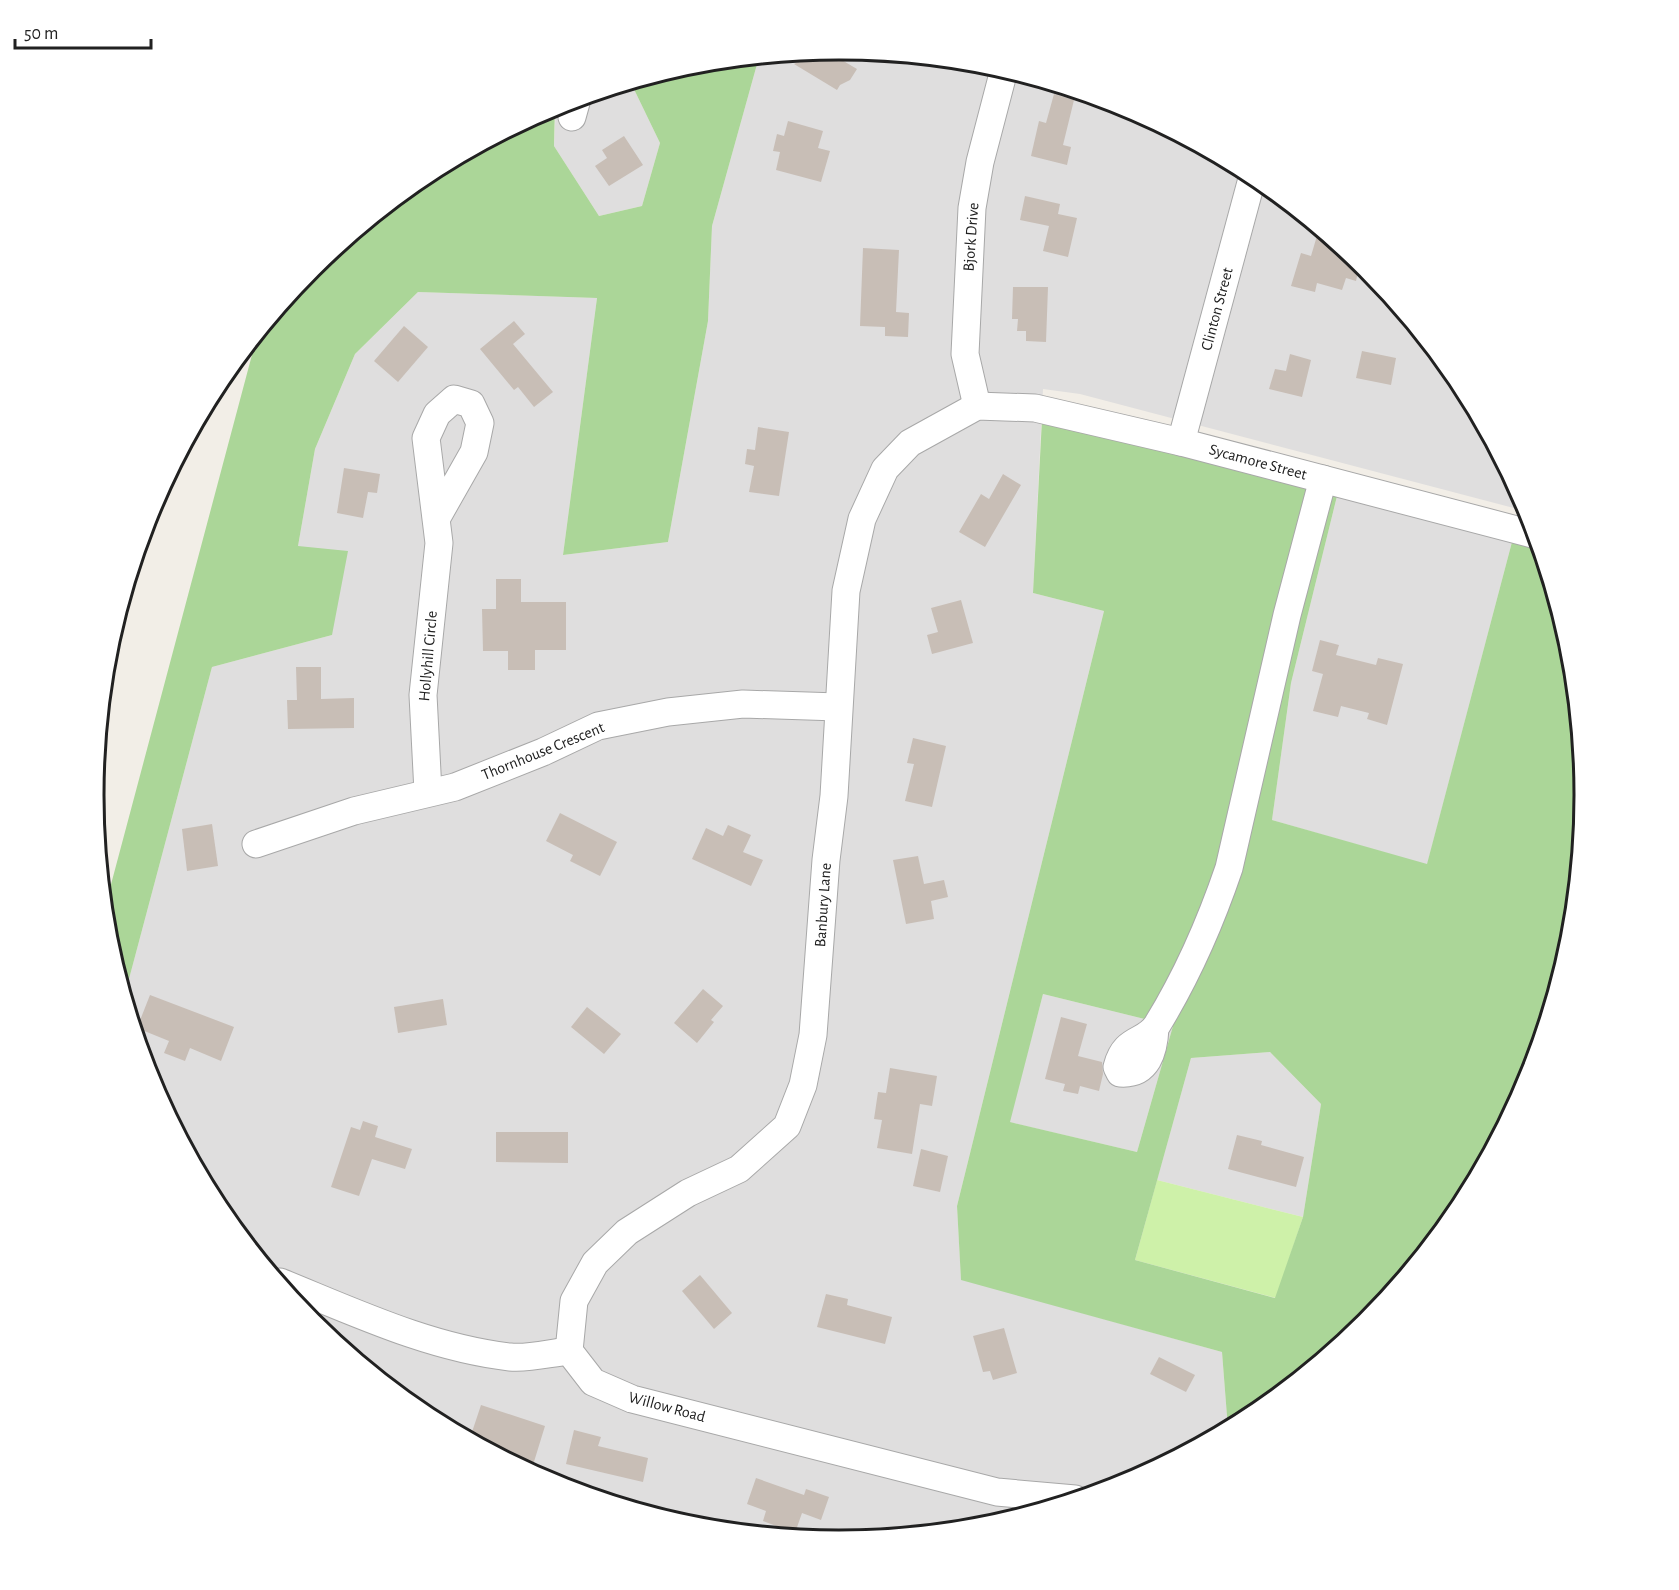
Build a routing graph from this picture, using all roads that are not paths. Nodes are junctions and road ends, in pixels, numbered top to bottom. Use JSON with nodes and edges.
{"nodes":[{"id":1,"x":1002,"y":78,"type":"edge"},
{"id":2,"x":1250,"y":186,"type":"edge"},
{"id":3,"x":977,"y":406,"type":"junction"},
{"id":4,"x":1181,"y":442,"type":"junction"},
{"id":5,"x":1323,"y":479,"type":"junction"},
{"id":6,"x":436,"y":519,"type":"dead end"},
{"id":7,"x":1525,"y":532,"type":"edge"},
{"id":8,"x":838,"y":707,"type":"junction"},
{"id":9,"x":428,"y":792,"type":"junction"},
{"id":10,"x":256,"y":844,"type":"dead end"},
{"id":11,"x":1155,"y":1028,"type":"dead end"},
{"id":12,"x":294,"y":1288,"type":"edge"},
{"id":13,"x":569,"y":1351,"type":"junction"},
{"id":14,"x":1055,"y":1497,"type":"edge"}],
"edges":[{"from":1,"to":3,"type":"street","name":"Bjork Drive"},
{"from":2,"to":4,"type":"street","name":"Clinton Street"},
{"from":3,"to":4,"type":"street","name":"Sycamore Street"},
{"from":3,"to":8,"type":"street","name":"Banbury Lane"},
{"from":4,"to":5,"type":"street","name":"Sycamore Street"},
{"from":5,"to":7,"type":"street","name":"Sycamore Street"},
{"from":5,"to":11,"type":"street"},
{"from":6,"to":9,"type":"street","name":"Hollyhill Circle"},
{"from":8,"to":9,"type":"street","name":"Thornhouse Crescent"},
{"from":8,"to":13,"type":"street","name":"Banbury Lane"},
{"from":9,"to":10,"type":"street","name":"Thornhouse Crescent"},
{"from":12,"to":13,"type":"street"},
{"from":13,"to":14,"type":"street","name":"Willow Road"}]}
